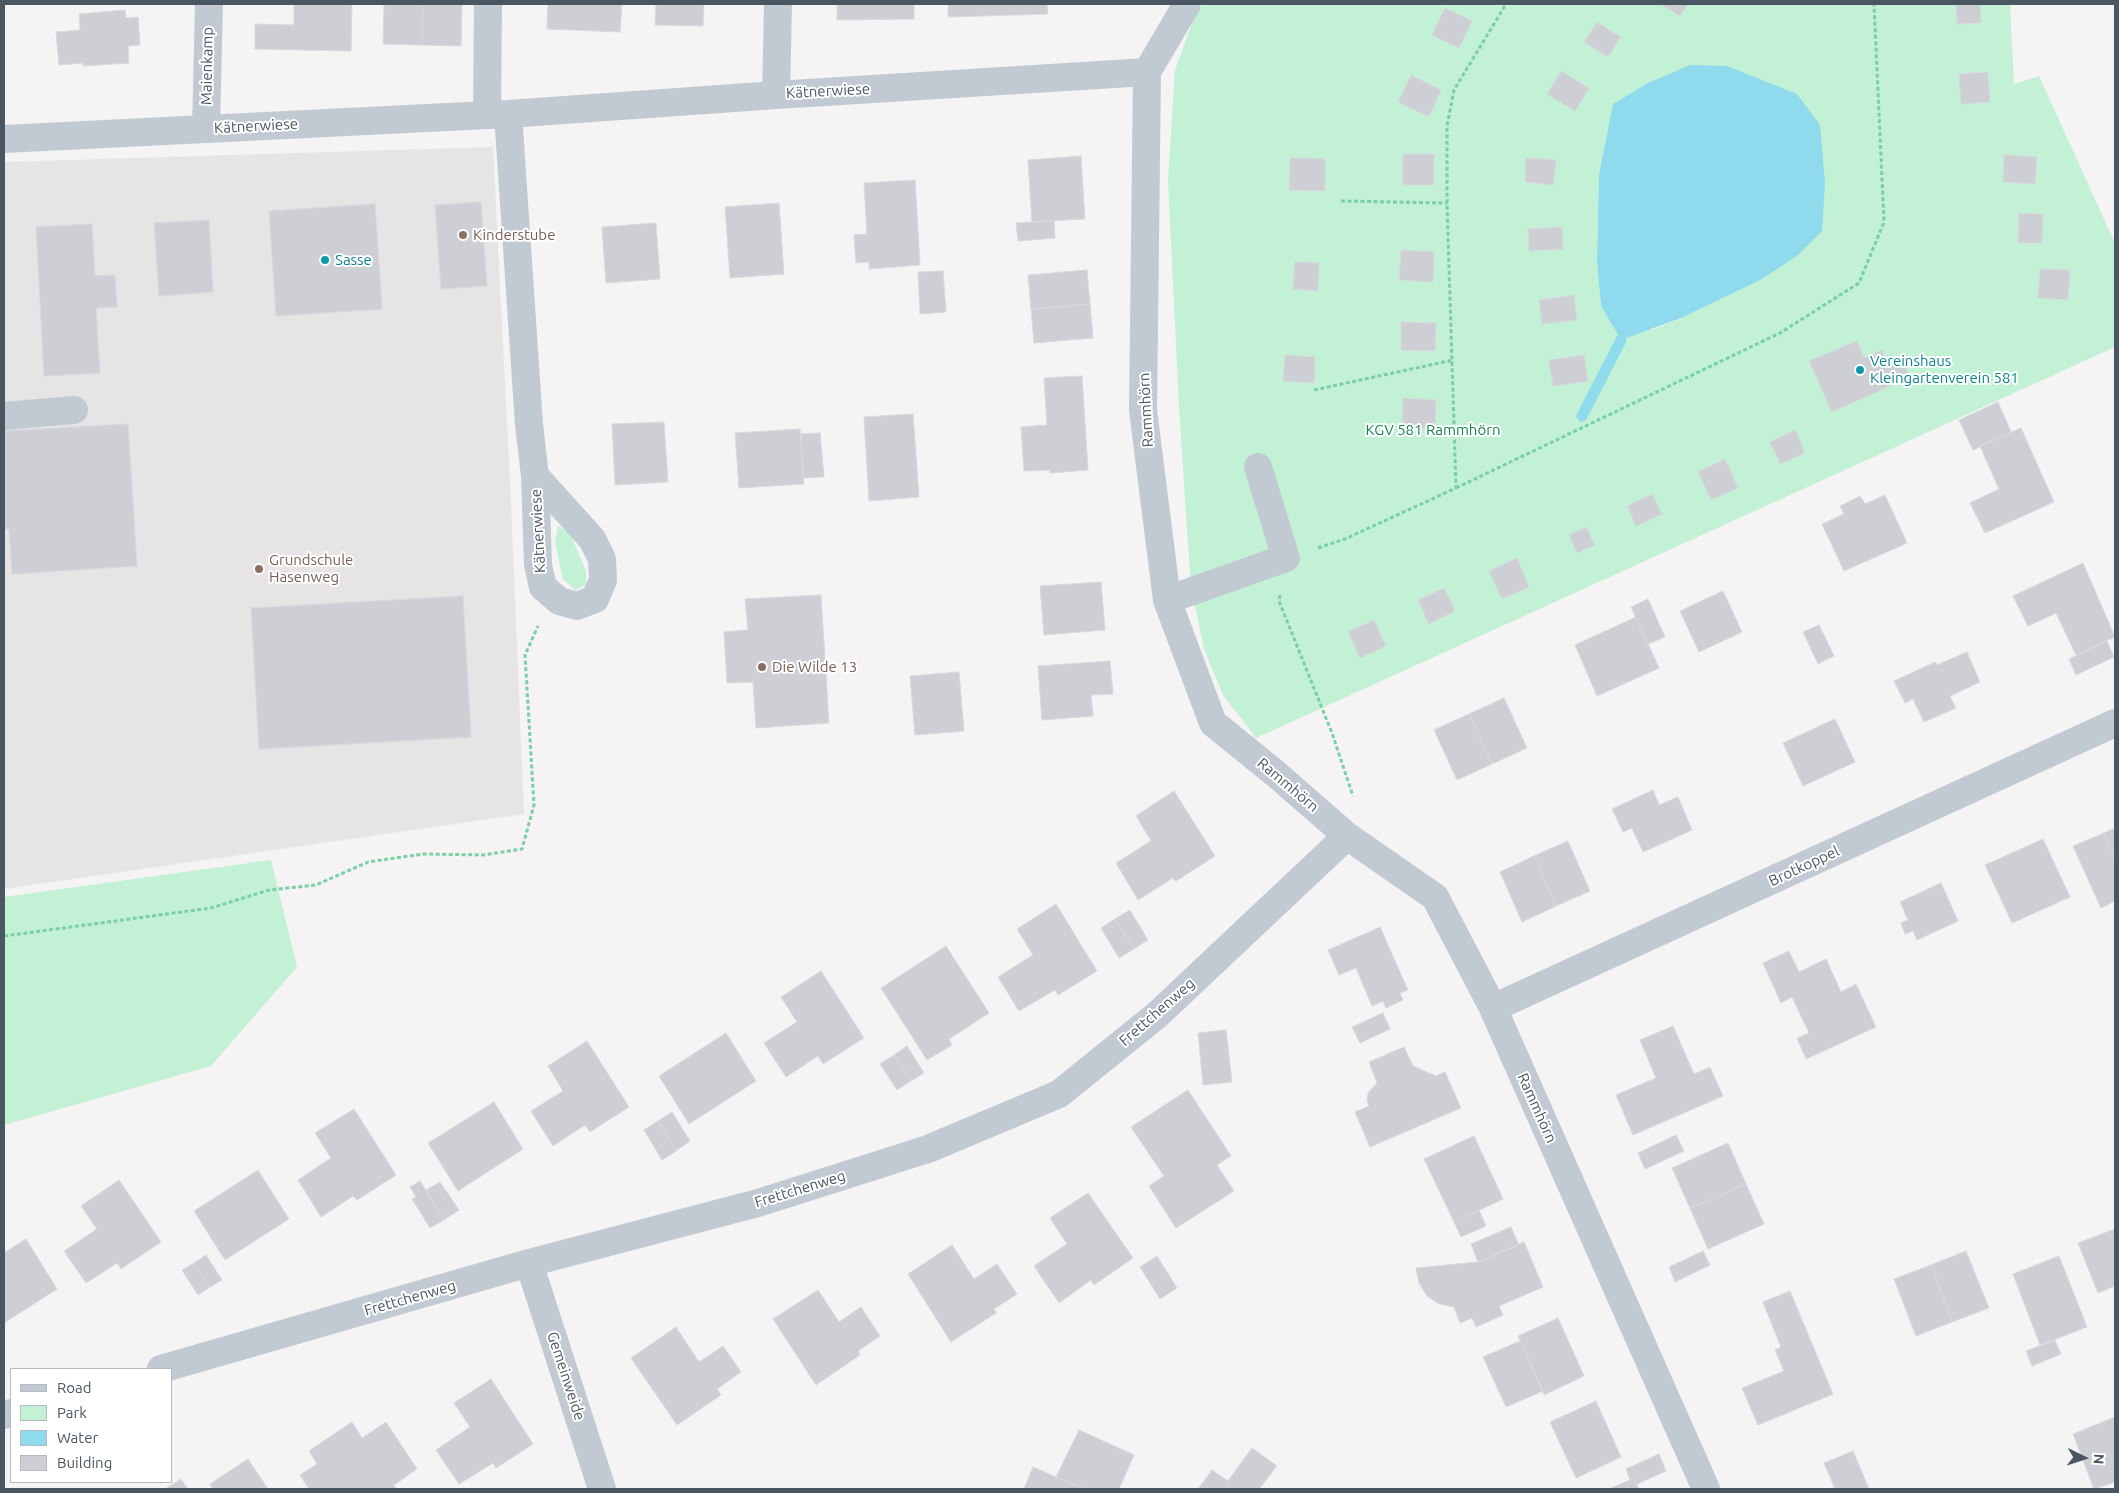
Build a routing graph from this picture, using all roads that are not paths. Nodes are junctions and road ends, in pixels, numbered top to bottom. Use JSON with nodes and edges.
{"nodes":[{"id":1,"x":209,"y":4,"type":"edge"},
{"id":2,"x":488,"y":4,"type":"edge"},
{"id":3,"x":778,"y":4,"type":"edge"},
{"id":4,"x":1187,"y":4,"type":"edge"},
{"id":5,"x":1147,"y":72,"type":"junction"},
{"id":6,"x":776,"y":94,"type":"junction"},
{"id":7,"x":498,"y":115,"type":"junction"},
{"id":8,"x":206,"y":128,"type":"junction"},
{"id":9,"x":4,"y":138,"type":"edge"},
{"id":10,"x":74,"y":410,"type":"dead end"},
{"id":11,"x":4,"y":416,"type":"edge"},
{"id":12,"x":1258,"y":467,"type":"dead end"},
{"id":13,"x":536,"y":476,"type":"junction"},
{"id":14,"x":1166,"y":600,"type":"junction"},
{"id":15,"x":2115,"y":723,"type":"edge"},
{"id":16,"x":1346,"y":836,"type":"junction"},
{"id":17,"x":1493,"y":1008,"type":"junction"},
{"id":18,"x":529,"y":1263,"type":"junction"},
{"id":19,"x":164,"y":1368,"type":"edge"},
{"id":20,"x":602,"y":1489,"type":"edge"},
{"id":21,"x":1706,"y":1489,"type":"edge"}],
"edges":[{"from":1,"to":8,"type":"street","name":"Maienkamp"},
{"from":2,"to":7,"type":"street"},
{"from":3,"to":6,"type":"street"},
{"from":4,"to":5,"type":"street","name":"Rammhörn"},
{"from":5,"to":6,"type":"street","name":"Kätnerwiese"},
{"from":5,"to":14,"type":"street","name":"Rammhörn"},
{"from":6,"to":7,"type":"street","name":"Kätnerwiese"},
{"from":7,"to":8,"type":"street","name":"Kätnerwiese"},
{"from":7,"to":13,"type":"street","name":"Kätnerwiese"},
{"from":8,"to":9,"type":"street","name":"Kätnerwiese"},
{"from":10,"to":11,"type":"street"},
{"from":12,"to":14,"type":"street"},
{"from":13,"to":13,"type":"street","name":"Kätnerwiese"},
{"from":14,"to":16,"type":"street","name":"Rammhörn"},
{"from":15,"to":17,"type":"street","name":"Brotkoppel"},
{"from":16,"to":17,"type":"street","name":"Rammhörn"},
{"from":16,"to":18,"type":"street","name":"Frettchenweg"},
{"from":17,"to":21,"type":"street","name":"Rammhörn"},
{"from":18,"to":19,"type":"street","name":"Frettchenweg"},
{"from":18,"to":20,"type":"street","name":"Gemeinweide"}]}
